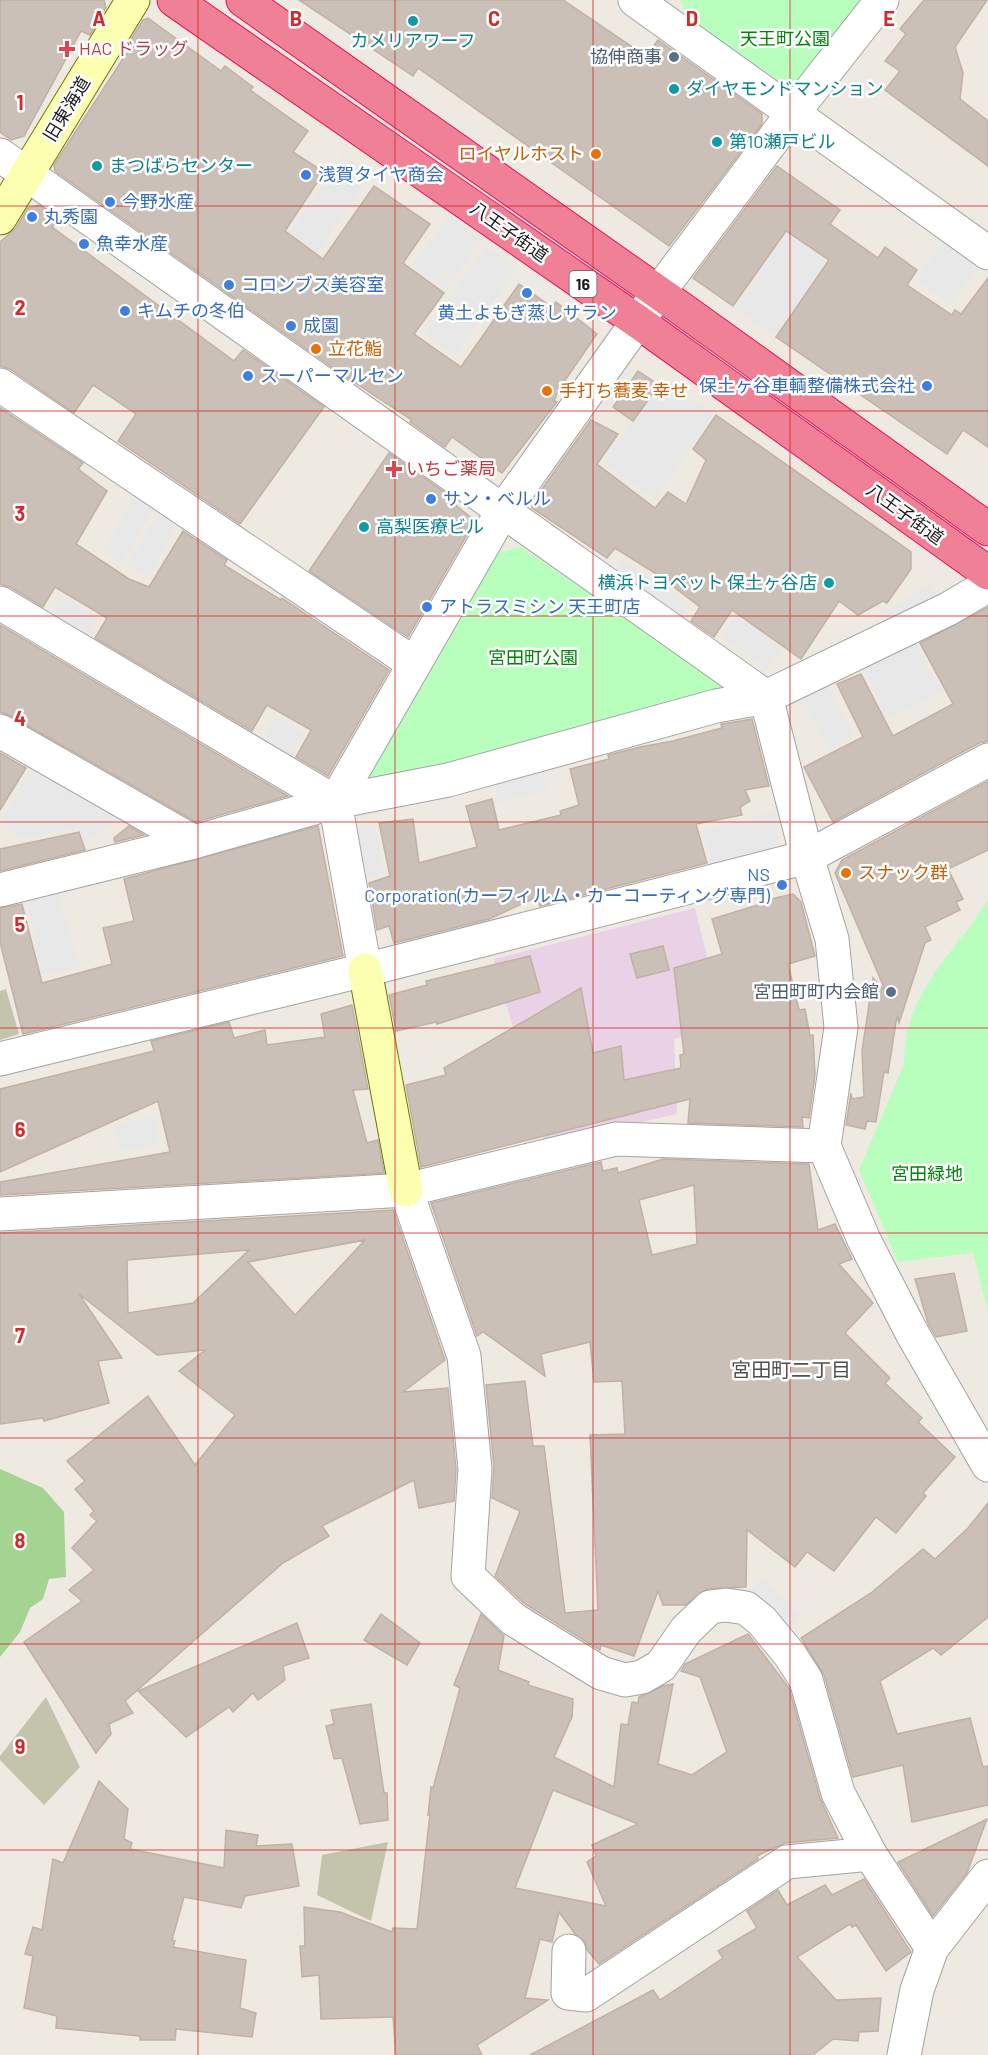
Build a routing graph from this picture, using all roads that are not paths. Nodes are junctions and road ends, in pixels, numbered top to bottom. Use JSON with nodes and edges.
{"nodes":[{"id":1,"x":133,"y":0,"type":"edge"},
{"id":2,"x":174,"y":0,"type":"edge"},
{"id":3,"x":243,"y":0,"type":"edge"},
{"id":4,"x":882,"y":0,"type":"edge"},
{"id":5,"x":654,"y":5,"type":"edge"},
{"id":6,"x":792,"y":112,"type":"junction"},
{"id":7,"x":0,"y":155,"type":"edge"},
{"id":8,"x":27,"y":174,"type":"junction"},
{"id":9,"x":0,"y":218,"type":"edge"},
{"id":10,"x":988,"y":253,"type":"edge"},
{"id":11,"x":658,"y":292,"type":"junction"},
{"id":12,"x":637,"y":321,"type":"junction"},
{"id":13,"x":0,"y":385,"type":"edge"},
{"id":14,"x":502,"y":512,"type":"junction"},
{"id":15,"x":988,"y":529,"type":"edge"},
{"id":16,"x":988,"y":573,"type":"edge"},
{"id":17,"x":988,"y":580,"type":"edge"},
{"id":18,"x":0,"y":603,"type":"edge"},
{"id":19,"x":413,"y":663,"type":"junction"},
{"id":20,"x":766,"y":697,"type":"junction"},
{"id":21,"x":0,"y":731,"type":"edge"},
{"id":22,"x":988,"y":760,"type":"edge"},
{"id":23,"x":335,"y":802,"type":"junction"},
{"id":24,"x":194,"y":842,"type":"junction"},
{"id":25,"x":807,"y":857,"type":"junction"},
{"id":26,"x":0,"y":890,"type":"edge"},
{"id":27,"x":365,"y":970,"type":"junction"},
{"id":28,"x":0,"y":1059,"type":"edge"},
{"id":29,"x":824,"y":1146,"type":"junction"},
{"id":30,"x":406,"y":1190,"type":"junction"},
{"id":31,"x":0,"y":1214,"type":"edge"},
{"id":32,"x":988,"y":1465,"type":"edge"},
{"id":33,"x":870,"y":1854,"type":"junction"},
{"id":34,"x":988,"y":1876,"type":"edge"},
{"id":35,"x":933,"y":1948,"type":"junction"},
{"id":36,"x":569,"y":1951,"type":"dead end"},
{"id":37,"x":904,"y":2055,"type":"edge"}],
"edges":[{"from":1,"to":8,"type":"street","name":"旧東海道"},
{"from":2,"to":12,"type":"highway","name":"八王子街道","number":"16"},
{"from":3,"to":11,"type":"highway","name":"八王子街道","number":"16"},
{"from":4,"to":6,"type":"street"},
{"from":5,"to":6,"type":"street"},
{"from":6,"to":10,"type":"street"},
{"from":6,"to":11,"type":"street"},
{"from":7,"to":8,"type":"street"},
{"from":8,"to":9,"type":"street","name":"旧東海道"},
{"from":8,"to":14,"type":"street"},
{"from":11,"to":12,"type":"street"},
{"from":11,"to":15,"type":"highway","name":"八王子街道","number":"16"},
{"from":12,"to":14,"type":"street"},
{"from":12,"to":16,"type":"highway","name":"八王子街道","number":"16"},
{"from":13,"to":19,"type":"street"},
{"from":14,"to":19,"type":"street"},
{"from":14,"to":20,"type":"street"},
{"from":17,"to":20,"type":"street"},
{"from":18,"to":23,"type":"street"},
{"from":19,"to":23,"type":"street"},
{"from":20,"to":23,"type":"street"},
{"from":20,"to":25,"type":"street"},
{"from":21,"to":24,"type":"street"},
{"from":22,"to":25,"type":"street"},
{"from":23,"to":24,"type":"street"},
{"from":23,"to":27,"type":"street"},
{"from":24,"to":26,"type":"street"},
{"from":25,"to":27,"type":"street"},
{"from":25,"to":29,"type":"street"},
{"from":27,"to":28,"type":"street"},
{"from":27,"to":30,"type":"street"},
{"from":29,"to":30,"type":"street"},
{"from":29,"to":32,"type":"street"},
{"from":30,"to":31,"type":"street"},
{"from":30,"to":33,"type":"street"},
{"from":33,"to":35,"type":"street"},
{"from":33,"to":36,"type":"street"},
{"from":34,"to":35,"type":"street"},
{"from":35,"to":37,"type":"street"}]}
